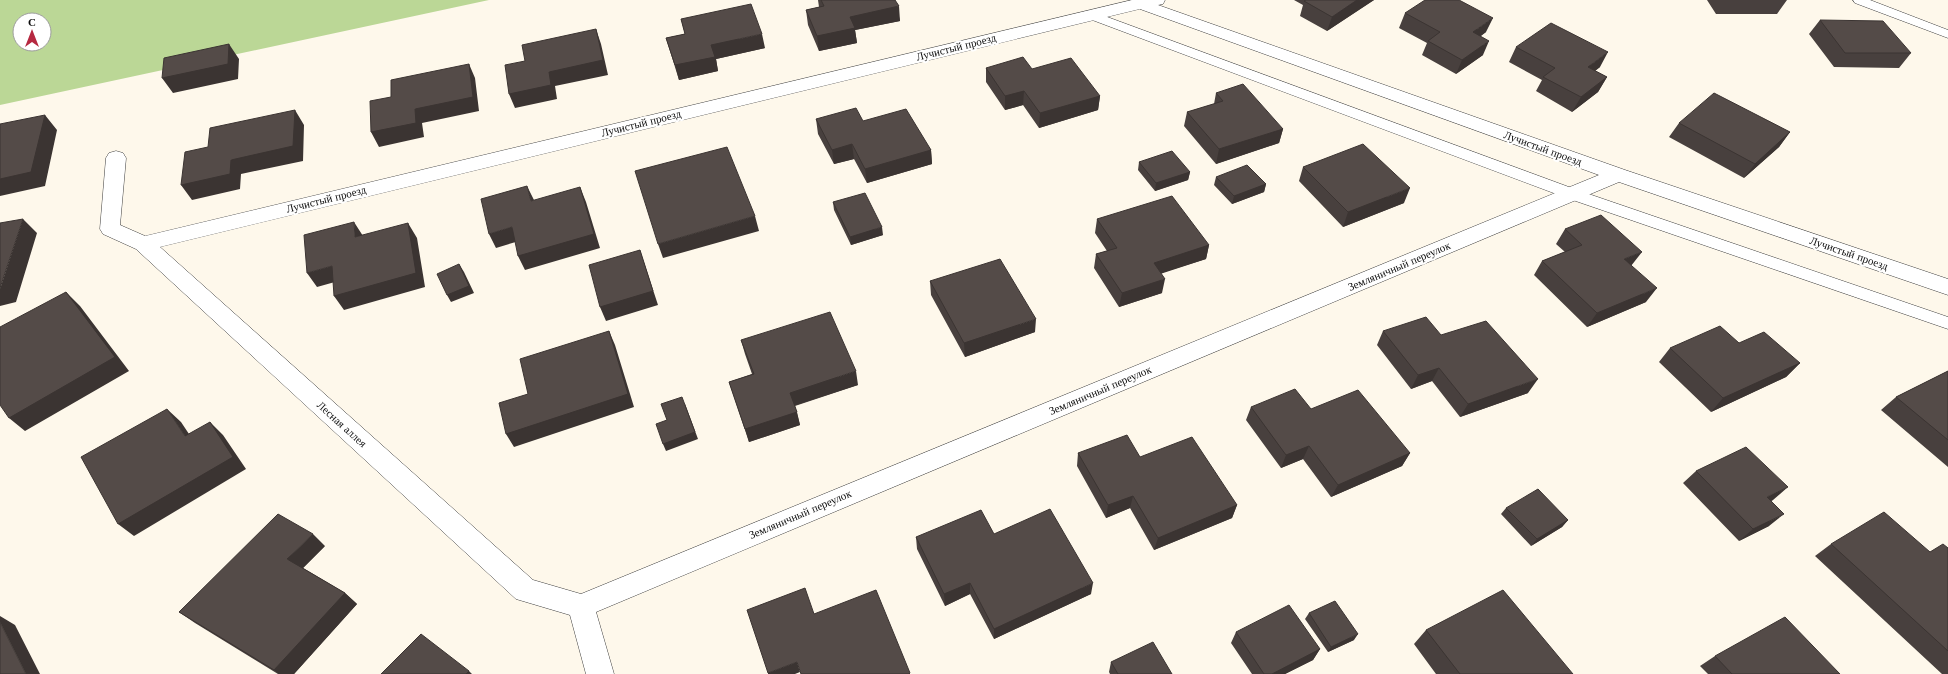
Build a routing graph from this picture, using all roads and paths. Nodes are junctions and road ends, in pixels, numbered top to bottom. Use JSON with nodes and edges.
{"nodes":[{"id":1,"x":1859,"y":0,"type":"edge"},
{"id":2,"x":1142,"y":1,"type":"edge"},
{"id":3,"x":1091,"y":15,"type":"junction"},
{"id":4,"x":1948,"y":34,"type":"edge"},
{"id":5,"x":116,"y":158,"type":"dead end"},
{"id":6,"x":1618,"y":175,"type":"junction"},
{"id":7,"x":1572,"y":194,"type":"junction"},
{"id":8,"x":143,"y":244,"type":"junction"},
{"id":9,"x":1948,"y":287,"type":"edge"},
{"id":10,"x":1948,"y":323,"type":"edge"},
{"id":11,"x":581,"y":606,"type":"junction"},
{"id":12,"x":600,"y":674,"type":"edge"}],
"edges":[{"from":1,"to":4,"type":"lane"},
{"from":2,"to":3,"type":"street","name":"Лучистый проезд"},
{"from":2,"to":6,"type":"street","name":"Лучистый проезд"},
{"from":3,"to":7,"type":"lane"},
{"from":3,"to":8,"type":"street","name":"Лучистый проезд"},
{"from":5,"to":8,"type":"street","name":"Лесная аллея"},
{"from":6,"to":7,"type":"street","name":"Земляничный переулок"},
{"from":6,"to":9,"type":"street","name":"Лучистый проезд"},
{"from":7,"to":10,"type":"lane"},
{"from":7,"to":11,"type":"street","name":"Земляничный переулок"},
{"from":8,"to":11,"type":"street","name":"Лесная аллея"},
{"from":11,"to":12,"type":"street"}]}
